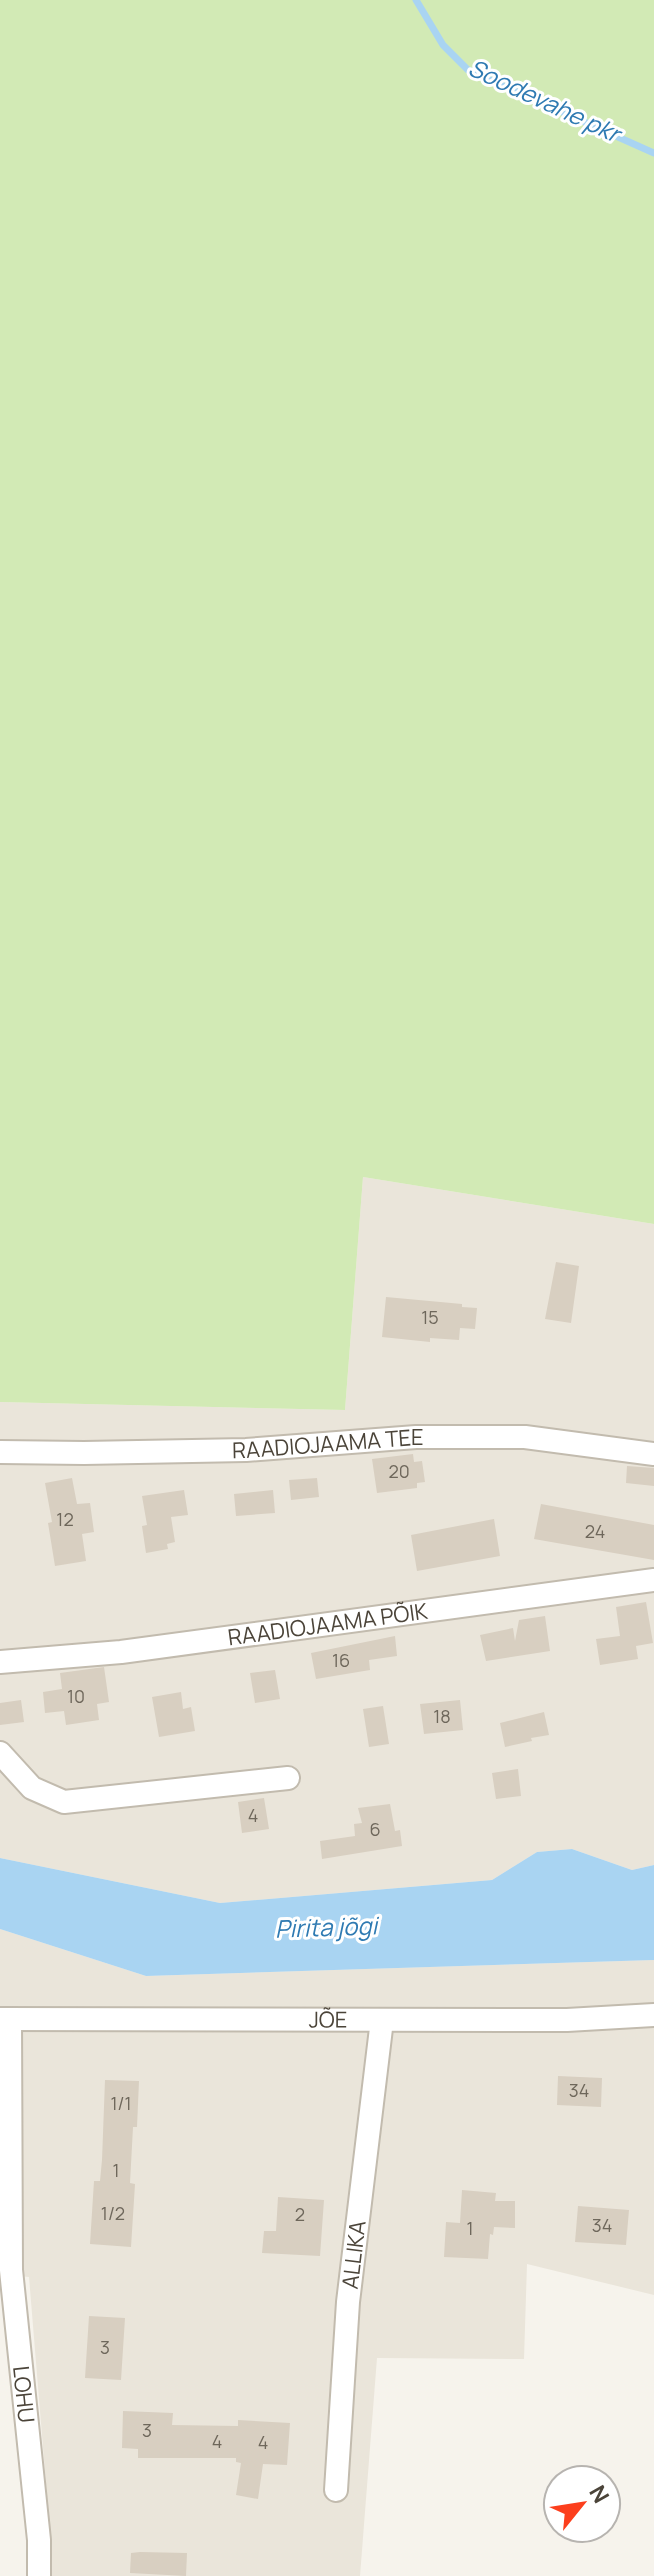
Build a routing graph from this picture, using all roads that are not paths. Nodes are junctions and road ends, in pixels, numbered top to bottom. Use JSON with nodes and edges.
{"nodes":[{"id":1,"x":0,"y":1452,"type":"edge"},
{"id":2,"x":654,"y":1454,"type":"edge"},
{"id":3,"x":654,"y":1580,"type":"edge"},
{"id":4,"x":0,"y":1662,"type":"edge"},
{"id":5,"x":0,"y":1753,"type":"edge"},
{"id":6,"x":288,"y":1778,"type":"dead end"},
{"id":7,"x":654,"y":2015,"type":"edge"},
{"id":8,"x":5,"y":2019,"type":"edge"},
{"id":9,"x":382,"y":2020,"type":"junction"},
{"id":10,"x":336,"y":2490,"type":"dead end"},
{"id":11,"x":39,"y":2576,"type":"edge"}],
"edges":[{"from":1,"to":2,"type":"street","name":"RAADIOJAAMA TEE"},
{"from":3,"to":4,"type":"street","name":"RAADIOJAAMA PÕIK"},
{"from":5,"to":6,"type":"street"},
{"from":7,"to":9,"type":"street","name":"JÕE"},
{"from":8,"to":9,"type":"street","name":"JÕE"},
{"from":8,"to":11,"type":"street","name":"LOHU"},
{"from":9,"to":10,"type":"street","name":"ALLIKA"}]}
